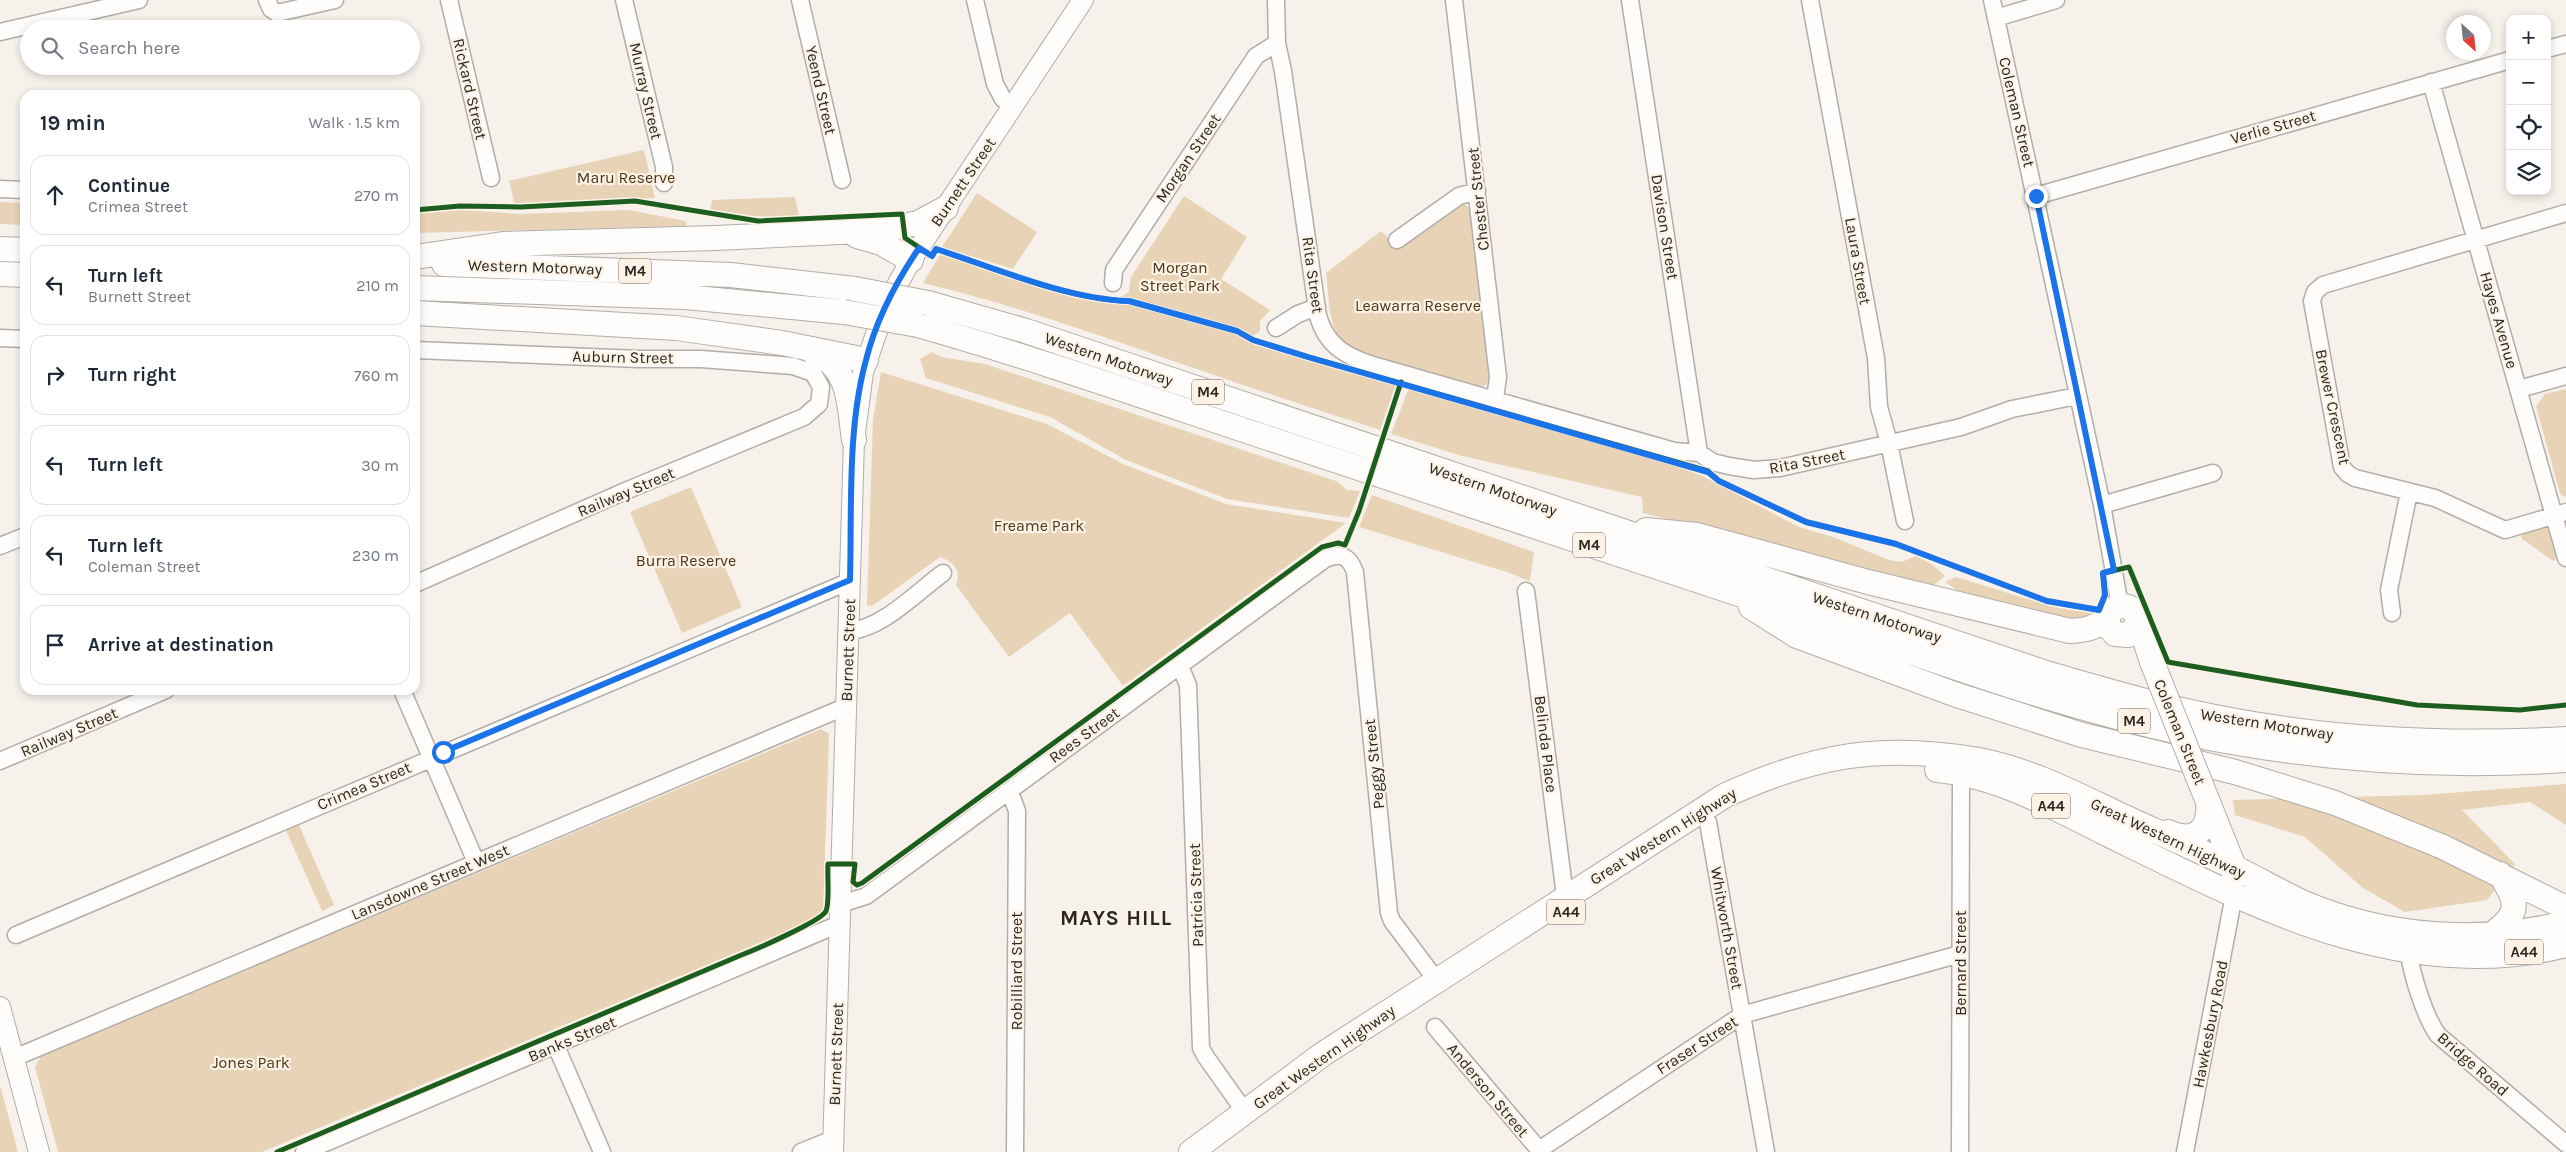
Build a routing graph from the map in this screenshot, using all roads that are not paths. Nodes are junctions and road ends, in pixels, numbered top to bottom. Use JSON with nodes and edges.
{"nodes":[{"id":1,"x":139,"y":0,"type":"edge"},
{"id":2,"x":335,"y":0,"type":"edge"},
{"id":3,"x":449,"y":0,"type":"edge"},
{"id":4,"x":624,"y":0,"type":"edge"},
{"id":5,"x":800,"y":0,"type":"edge"},
{"id":6,"x":975,"y":0,"type":"edge"},
{"id":7,"x":1083,"y":0,"type":"edge"},
{"id":8,"x":1276,"y":0,"type":"edge"},
{"id":9,"x":1454,"y":0,"type":"edge"},
{"id":10,"x":1630,"y":0,"type":"edge"},
{"id":11,"x":1810,"y":0,"type":"edge"},
{"id":12,"x":1992,"y":0,"type":"edge"},
{"id":13,"x":2056,"y":0,"type":"edge"},
{"id":14,"x":270,"y":6,"type":"edge"},
{"id":15,"x":1996,"y":18,"type":"junction"},
{"id":16,"x":52,"y":20,"type":"edge"},
{"id":17,"x":20,"y":27,"type":"edge"},
{"id":18,"x":0,"y":32,"type":"edge"},
{"id":19,"x":1276,"y":43,"type":"junction"},
{"id":20,"x":2566,"y":44,"type":"edge"},
{"id":21,"x":2551,"y":48,"type":"edge"},
{"id":22,"x":2506,"y":61,"type":"edge"},
{"id":23,"x":2431,"y":82,"type":"junction"},
{"id":24,"x":1014,"y":106,"type":"junction"},
{"id":25,"x":490,"y":178,"type":"dead end"},
{"id":26,"x":842,"y":180,"type":"dead end"},
{"id":27,"x":664,"y":183,"type":"dead end"},
{"id":28,"x":0,"y":189,"type":"edge"},
{"id":29,"x":20,"y":190,"type":"edge"},
{"id":30,"x":1478,"y":191,"type":"junction"},
{"id":31,"x":2036,"y":196,"type":"junction"},
{"id":32,"x":946,"y":208,"type":"junction"},
{"id":33,"x":2566,"y":213,"type":"edge"},
{"id":34,"x":843,"y":233,"type":"junction"},
{"id":35,"x":1397,"y":240,"type":"dead end"},
{"id":36,"x":2476,"y":241,"type":"junction"},
{"id":37,"x":0,"y":249,"type":"edge"},
{"id":38,"x":20,"y":250,"type":"edge"},
{"id":39,"x":420,"y":256,"type":"edge"},
{"id":40,"x":911,"y":260,"type":"junction"},
{"id":41,"x":420,"y":263,"type":"edge"},
{"id":42,"x":0,"y":274,"type":"edge"},
{"id":43,"x":20,"y":275,"type":"edge"},
{"id":44,"x":1114,"y":283,"type":"dead end"},
{"id":45,"x":420,"y":288,"type":"edge"},
{"id":46,"x":1317,"y":307,"type":"junction"},
{"id":47,"x":420,"y":313,"type":"edge"},
{"id":48,"x":1276,"y":328,"type":"dead end"},
{"id":49,"x":0,"y":338,"type":"edge"},
{"id":50,"x":20,"y":339,"type":"edge"},
{"id":51,"x":782,"y":343,"type":"junction"},
{"id":52,"x":420,"y":350,"type":"edge"},
{"id":53,"x":866,"y":360,"type":"junction"},
{"id":54,"x":2566,"y":376,"type":"edge"},
{"id":55,"x":821,"y":387,"type":"joint"},
{"id":56,"x":2519,"y":390,"type":"junction"},
{"id":57,"x":2077,"y":396,"type":"junction"},
{"id":58,"x":1494,"y":398,"type":"junction"},
{"id":59,"x":854,"y":440,"type":"junction"},
{"id":60,"x":1889,"y":444,"type":"junction"},
{"id":61,"x":1699,"y":453,"type":"junction"},
{"id":62,"x":2213,"y":473,"type":"dead end"},
{"id":63,"x":2409,"y":492,"type":"junction"},
{"id":64,"x":2102,"y":505,"type":"junction"},
{"id":65,"x":2560,"y":514,"type":"edge"},
{"id":66,"x":1906,"y":521,"type":"dead end"},
{"id":67,"x":1604,"y":527,"type":"junction"},
{"id":68,"x":20,"y":538,"type":"edge"},
{"id":69,"x":0,"y":546,"type":"edge"},
{"id":70,"x":2566,"y":558,"type":"edge"},
{"id":71,"x":1325,"y":559,"type":"joint"},
{"id":72,"x":943,"y":573,"type":"dead end"},
{"id":73,"x":850,"y":580,"type":"junction"},
{"id":74,"x":420,"y":582,"type":"edge"},
{"id":75,"x":1720,"y":588,"type":"junction"},
{"id":76,"x":1526,"y":591,"type":"dead end"},
{"id":77,"x":2392,"y":613,"type":"dead end"},
{"id":78,"x":2121,"y":618,"type":"junction"},
{"id":79,"x":848,"y":631,"type":"junction"},
{"id":80,"x":1180,"y":666,"type":"junction"},
{"id":81,"x":154,"y":695,"type":"edge"},
{"id":82,"x":404,"y":695,"type":"edge"},
{"id":83,"x":846,"y":706,"type":"junction"},
{"id":84,"x":2566,"y":739,"type":"edge"},
{"id":85,"x":431,"y":757,"type":"junction"},
{"id":86,"x":2566,"y":760,"type":"edge"},
{"id":87,"x":0,"y":761,"type":"edge"},
{"id":88,"x":1961,"y":774,"type":"junction"},
{"id":89,"x":1007,"y":792,"type":"junction"},
{"id":90,"x":2208,"y":802,"type":"junction"},
{"id":91,"x":1708,"y":822,"type":"junction"},
{"id":92,"x":2138,"y":823,"type":"junction"},
{"id":93,"x":476,"y":862,"type":"junction"},
{"id":94,"x":2234,"y":867,"type":"junction"},
{"id":95,"x":2500,"y":874,"type":"junction"},
{"id":96,"x":2234,"y":895,"type":"junction"},
{"id":97,"x":1565,"y":896,"type":"junction"},
{"id":98,"x":841,"y":904,"type":"junction"},
{"id":99,"x":2566,"y":908,"type":"edge"},
{"id":100,"x":839,"y":924,"type":"junction"},
{"id":101,"x":2566,"y":924,"type":"edge"},
{"id":102,"x":2492,"y":934,"type":"junction"},
{"id":103,"x":16,"y":935,"type":"dead end"},
{"id":104,"x":2408,"y":942,"type":"junction"},
{"id":105,"x":2566,"y":945,"type":"edge"},
{"id":106,"x":1960,"y":954,"type":"junction"},
{"id":107,"x":1436,"y":981,"type":"junction"},
{"id":108,"x":0,"y":1007,"type":"edge"},
{"id":109,"x":1742,"y":1015,"type":"junction"},
{"id":110,"x":1435,"y":1027,"type":"dead end"},
{"id":111,"x":556,"y":1046,"type":"junction"},
{"id":112,"x":14,"y":1058,"type":"junction"},
{"id":113,"x":1245,"y":1112,"type":"junction"},
{"id":114,"x":2566,"y":1144,"type":"edge"},
{"id":115,"x":833,"y":1145,"type":"edge"},
{"id":116,"x":1540,"y":1151,"type":"edge"},
{"id":117,"x":39,"y":1152,"type":"edge"},
{"id":118,"x":304,"y":1152,"type":"edge"},
{"id":119,"x":602,"y":1152,"type":"edge"},
{"id":120,"x":801,"y":1152,"type":"edge"},
{"id":121,"x":1015,"y":1152,"type":"edge"},
{"id":122,"x":1191,"y":1152,"type":"edge"},
{"id":123,"x":1208,"y":1152,"type":"edge"},
{"id":124,"x":1766,"y":1152,"type":"edge"},
{"id":125,"x":1960,"y":1152,"type":"edge"},
{"id":126,"x":2185,"y":1152,"type":"edge"}],
"edges":[{"from":1,"to":16,"type":"street"},
{"from":2,"to":14,"type":"street"},
{"from":3,"to":25,"type":"street","name":"Rickard Street"},
{"from":4,"to":27,"type":"street","name":"Murray Street"},
{"from":5,"to":26,"type":"street","name":"Yeend Street"},
{"from":6,"to":24,"type":"street"},
{"from":7,"to":24,"type":"main road","name":"Burnett Street"},
{"from":8,"to":19,"type":"street","name":"Rita Street"},
{"from":9,"to":30,"type":"street","name":"Chester Street"},
{"from":10,"to":61,"type":"street","name":"Davison Street"},
{"from":11,"to":60,"type":"street","name":"Laura Street"},
{"from":12,"to":15,"type":"street","name":"Coleman Street"},
{"from":13,"to":15,"type":"street"},
{"from":15,"to":31,"type":"street","name":"Coleman Street"},
{"from":17,"to":18,"type":"street"},
{"from":19,"to":44,"type":"street","name":"Morgan Street"},
{"from":19,"to":46,"type":"street","name":"Rita Street"},
{"from":20,"to":21,"type":"street"},
{"from":22,"to":23,"type":"street","name":"Verlie Street"},
{"from":23,"to":31,"type":"street","name":"Verlie Street"},
{"from":23,"to":36,"type":"street","name":"Hayes Avenue"},
{"from":24,"to":32,"type":"main road","name":"Burnett Street"},
{"from":28,"to":29,"type":"street"},
{"from":30,"to":35,"type":"street"},
{"from":30,"to":58,"type":"street","name":"Chester Street"},
{"from":31,"to":57,"type":"street","name":"Coleman Street"},
{"from":32,"to":34,"type":"highway","number":"M4"},
{"from":32,"to":40,"type":"main road","name":"Burnett Street"},
{"from":33,"to":36,"type":"street","name":"Brewer Crescent"},
{"from":34,"to":39,"type":"highway","number":"M4"},
{"from":34,"to":40,"type":"highway","number":"M4"},
{"from":36,"to":56,"type":"street","name":"Hayes Avenue"},
{"from":36,"to":63,"type":"street","name":"Brewer Crescent"},
{"from":37,"to":38,"type":"highway"},
{"from":40,"to":53,"type":"main road","name":"Burnett Street"},
{"from":41,"to":67,"type":"highway","name":"Western Motorway","number":"M4","bridge":true},
{"from":42,"to":43,"type":"highway"},
{"from":45,"to":75,"type":"highway","name":"Western Motorway","number":"M4","bridge":true},
{"from":46,"to":48,"type":"street"},
{"from":46,"to":58,"type":"street","name":"Rita Street"},
{"from":47,"to":51,"type":"highway"},
{"from":49,"to":50,"type":"street"},
{"from":51,"to":53,"type":"highway"},
{"from":51,"to":59,"type":"highway"},
{"from":52,"to":55,"type":"street","name":"Auburn Street"},
{"from":53,"to":59,"type":"main road","name":"Burnett Street"},
{"from":54,"to":56,"type":"street"},
{"from":55,"to":74,"type":"street","name":"Railway Street"},
{"from":56,"to":65,"type":"street","name":"Hayes Avenue"},
{"from":57,"to":60,"type":"street","name":"Rita Street"},
{"from":57,"to":64,"type":"street","name":"Coleman Street"},
{"from":58,"to":61,"type":"street","name":"Rita Street"},
{"from":59,"to":73,"type":"main road","name":"Burnett Street"},
{"from":60,"to":61,"type":"street","name":"Rita Street"},
{"from":60,"to":66,"type":"street","name":"Laura Street"},
{"from":62,"to":64,"type":"street"},
{"from":63,"to":65,"type":"street","name":"Brewer Crescent"},
{"from":63,"to":77,"type":"street"},
{"from":64,"to":78,"type":"street","name":"Coleman Street"},
{"from":65,"to":70,"type":"street","name":"Hayes Avenue"},
{"from":67,"to":78,"type":"highway","number":"M4"},
{"from":67,"to":84,"type":"highway","name":"Western Motorway","number":"M4"},
{"from":68,"to":69,"type":"street"},
{"from":71,"to":80,"type":"street","name":"Rees Street"},
{"from":71,"to":107,"type":"street","name":"Peggy Street"},
{"from":72,"to":79,"type":"street"},
{"from":73,"to":79,"type":"main road","name":"Burnett Street"},
{"from":73,"to":85,"type":"street","name":"Crimea Street"},
{"from":75,"to":86,"type":"highway","name":"Western Motorway","number":"M4"},
{"from":75,"to":95,"type":"highway","number":"M4"},
{"from":76,"to":97,"type":"street","name":"Belinda Place"},
{"from":78,"to":90,"type":"highway","name":"Coleman Street","bridge":true},
{"from":79,"to":83,"type":"main road","name":"Burnett Street"},
{"from":80,"to":89,"type":"street","name":"Rees Street"},
{"from":80,"to":113,"type":"street","name":"Patricia Street"},
{"from":81,"to":87,"type":"street","name":"Railway Street"},
{"from":82,"to":85,"type":"street"},
{"from":83,"to":93,"type":"street","name":"Lansdowne Street West"},
{"from":83,"to":98,"type":"main road","name":"Burnett Street"},
{"from":85,"to":93,"type":"street"},
{"from":85,"to":103,"type":"street","name":"Crimea Street"},
{"from":88,"to":91,"type":"highway","name":"Great Western Highway","number":"A44"},
{"from":88,"to":96,"type":"highway","name":"Great Western Highway","number":"A44"},
{"from":88,"to":106,"type":"street","name":"Bernard Street"},
{"from":89,"to":98,"type":"street","name":"Rees Street"},
{"from":89,"to":121,"type":"street","name":"Robilliard Street"},
{"from":90,"to":92,"type":"highway","name":"Coleman Street"},
{"from":90,"to":94,"type":"highway","name":"Coleman Street"},
{"from":91,"to":109,"type":"street","name":"Whitworth Street"},
{"from":91,"to":123,"type":"highway","name":"Great Western Highway","number":"A44"},
{"from":92,"to":94,"type":"highway","name":"Great Western Highway","number":"A44"},
{"from":92,"to":97,"type":"highway","name":"Great Western Highway","number":"A44"},
{"from":93,"to":112,"type":"street","name":"Lansdowne Street West"},
{"from":94,"to":96,"type":"highway","name":"Coleman Street"},
{"from":94,"to":104,"type":"highway","name":"Great Western Highway","number":"A44"},
{"from":95,"to":99,"type":"highway"},
{"from":95,"to":102,"type":"highway"},
{"from":96,"to":104,"type":"highway","name":"Great Western Highway","number":"A44"},
{"from":96,"to":126,"type":"street","name":"Hawkesbury Road"},
{"from":97,"to":107,"type":"highway","name":"Great Western Highway","number":"A44"},
{"from":98,"to":100,"type":"main road","name":"Burnett Street"},
{"from":100,"to":111,"type":"street","name":"Banks Street"},
{"from":100,"to":115,"type":"main road","name":"Burnett Street"},
{"from":101,"to":102,"type":"highway","name":"Great Western Highway","number":"A44"},
{"from":102,"to":104,"type":"highway","name":"Great Western Highway","number":"A44"},
{"from":104,"to":105,"type":"highway","name":"Great Western Highway","number":"A44"},
{"from":104,"to":114,"type":"street","name":"Bridge Road"},
{"from":106,"to":109,"type":"street","name":"Fraser Street"},
{"from":106,"to":125,"type":"street","name":"Bernard Street"},
{"from":107,"to":113,"type":"highway","name":"Great Western Highway","number":"A44"},
{"from":108,"to":112,"type":"main road"},
{"from":109,"to":116,"type":"street","name":"Fraser Street"},
{"from":109,"to":124,"type":"street","name":"Whitworth Street"},
{"from":110,"to":116,"type":"street","name":"Anderson Street"},
{"from":111,"to":118,"type":"street","name":"Banks Street"},
{"from":111,"to":119,"type":"street"},
{"from":112,"to":117,"type":"main road"},
{"from":113,"to":122,"type":"highway","name":"Great Western Highway","number":"A44"},
{"from":115,"to":120,"type":"street"}]}
